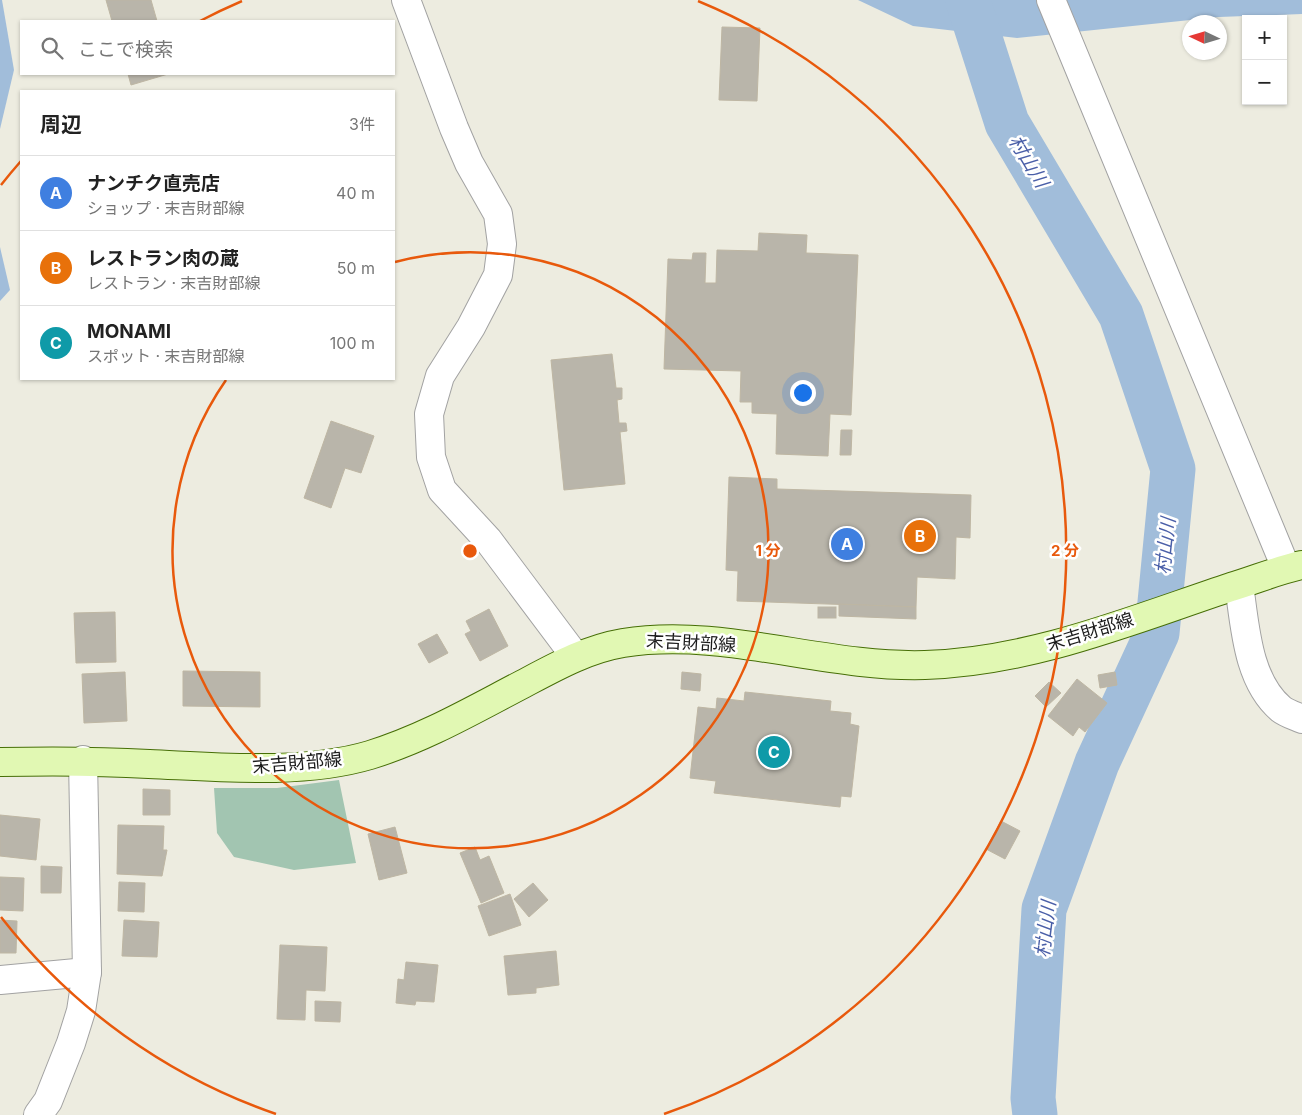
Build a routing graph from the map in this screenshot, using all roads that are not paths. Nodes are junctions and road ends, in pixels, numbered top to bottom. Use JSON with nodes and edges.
{"nodes":[{"id":1,"x":406,"y":0,"type":"edge"},
{"id":2,"x":1051,"y":0,"type":"edge"},
{"id":3,"x":1294,"y":567,"type":"edge"},
{"id":4,"x":1239,"y":585,"type":"junction"},
{"id":5,"x":575,"y":656,"type":"junction"},
{"id":6,"x":1302,"y":719,"type":"edge"},
{"id":7,"x":83,"y":760,"type":"junction"},
{"id":8,"x":0,"y":762,"type":"edge"},
{"id":9,"x":87,"y":972,"type":"junction"},
{"id":10,"x":0,"y":980,"type":"edge"},
{"id":11,"x":38,"y":1115,"type":"edge"}],
"edges":[{"from":1,"to":5,"type":"street"},
{"from":2,"to":3,"type":"street"},
{"from":3,"to":4,"type":"main road","name":"末吉財部線"},
{"from":4,"to":5,"type":"main road","name":"末吉財部線"},
{"from":4,"to":6,"type":"street"},
{"from":5,"to":7,"type":"main road","name":"末吉財部線"},
{"from":7,"to":8,"type":"main road","name":"末吉財部線"},
{"from":7,"to":9,"type":"street"},
{"from":9,"to":10,"type":"street"},
{"from":9,"to":11,"type":"street"}]}
